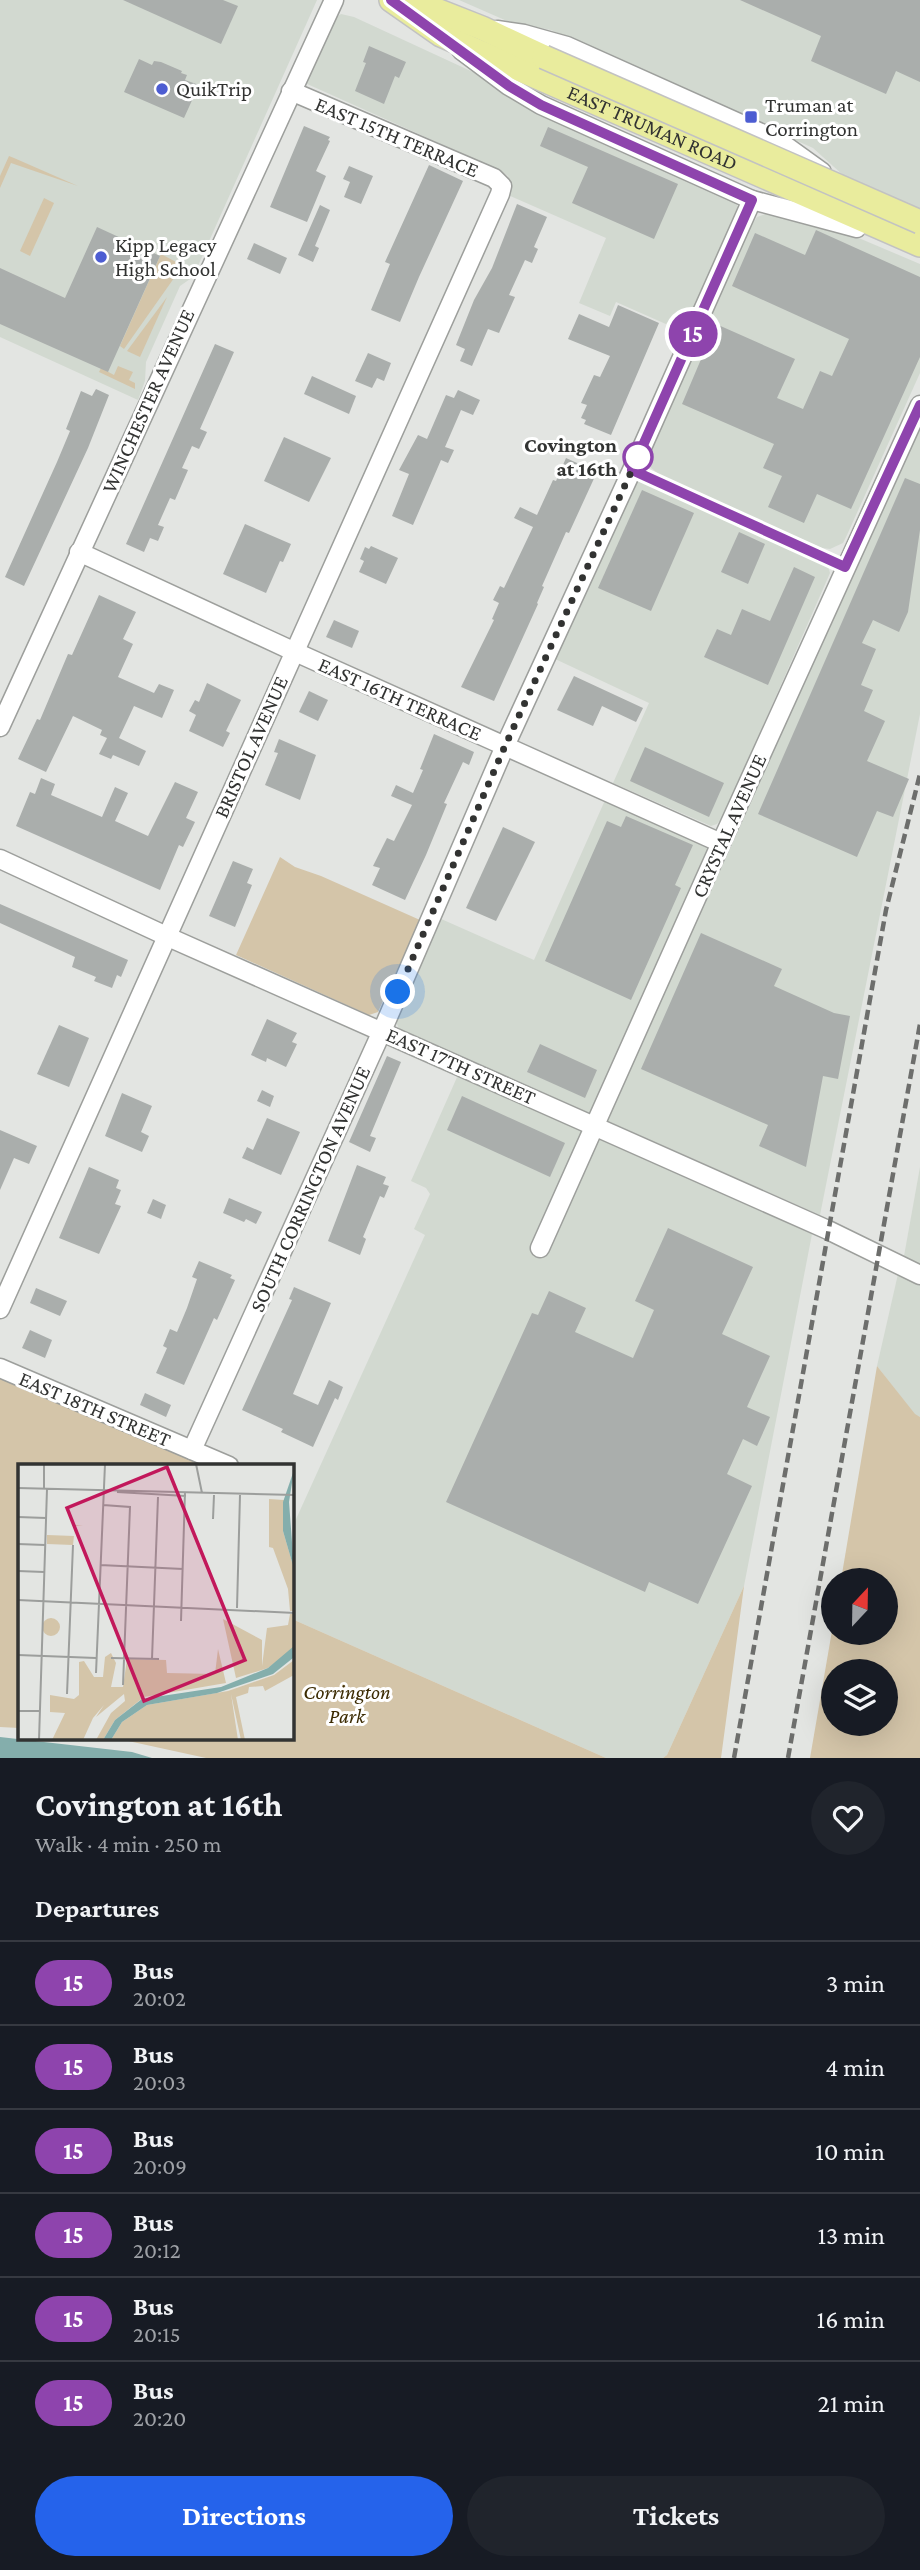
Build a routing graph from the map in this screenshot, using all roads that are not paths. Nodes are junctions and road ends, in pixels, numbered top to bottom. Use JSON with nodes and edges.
{"nodes":[{"id":1,"x":334,"y":0,"type":"edge"},
{"id":2,"x":391,"y":0,"type":"edge"},
{"id":3,"x":411,"y":0,"type":"edge"},
{"id":4,"x":482,"y":28,"type":"junction"},
{"id":5,"x":442,"y":35,"type":"junction"},
{"id":6,"x":539,"y":67,"type":"junction"},
{"id":7,"x":291,"y":91,"type":"junction"},
{"id":8,"x":502,"y":186,"type":"joint"},
{"id":9,"x":752,"y":200,"type":"junction"},
{"id":10,"x":920,"y":223,"type":"edge"},
{"id":11,"x":920,"y":245,"type":"edge"},
{"id":12,"x":920,"y":256,"type":"edge"},
{"id":13,"x":920,"y":405,"type":"edge"},
{"id":14,"x":79,"y":552,"type":"junction"},
{"id":15,"x":293,"y":651,"type":"junction"},
{"id":16,"x":0,"y":727,"type":"edge"},
{"id":17,"x":505,"y":746,"type":"junction"},
{"id":18,"x":721,"y":843,"type":"junction"},
{"id":19,"x":0,"y":859,"type":"edge"},
{"id":20,"x":166,"y":936,"type":"junction"},
{"id":21,"x":382,"y":1031,"type":"junction"},
{"id":22,"x":594,"y":1126,"type":"junction"},
{"id":23,"x":540,"y":1248,"type":"dead end"},
{"id":24,"x":920,"y":1275,"type":"edge"},
{"id":25,"x":0,"y":1309,"type":"edge"},
{"id":26,"x":0,"y":1368,"type":"edge"},
{"id":27,"x":192,"y":1450,"type":"junction"},
{"id":28,"x":224,"y":1464,"type":"edge"}],
"edges":[{"from":1,"to":7,"type":"street","name":"WINCHESTER AVENUE"},
{"from":2,"to":5,"type":"main road","name":"EAST TRUMAN ROAD"},
{"from":3,"to":4,"type":"main road","name":"EAST TRUMAN ROAD"},
{"from":4,"to":6,"type":"main road","name":"EAST TRUMAN ROAD"},
{"from":4,"to":10,"type":"street"},
{"from":5,"to":6,"type":"main road","name":"EAST TRUMAN ROAD"},
{"from":5,"to":9,"type":"street"},
{"from":6,"to":10,"type":"main road","name":"EAST TRUMAN ROAD","bridge":true},
{"from":6,"to":11,"type":"main road","name":"EAST TRUMAN ROAD"},
{"from":7,"to":8,"type":"street","name":"EAST 15TH TERRACE"},
{"from":7,"to":14,"type":"street","name":"WINCHESTER AVENUE"},
{"from":8,"to":15,"type":"street","name":"BRISTOL AVENUE"},
{"from":9,"to":12,"type":"street"},
{"from":9,"to":17,"type":"street","name":"SOUTH CORRINGTON AVENUE"},
{"from":13,"to":18,"type":"street","name":"CRYSTAL AVENUE"},
{"from":14,"to":15,"type":"street","name":"EAST 16TH TERRACE"},
{"from":14,"to":16,"type":"street","name":"WINCHESTER AVENUE"},
{"from":15,"to":17,"type":"street","name":"EAST 16TH TERRACE"},
{"from":15,"to":20,"type":"street","name":"BRISTOL AVENUE"},
{"from":17,"to":18,"type":"street","name":"EAST 16TH TERRACE"},
{"from":17,"to":21,"type":"street","name":"SOUTH CORRINGTON AVENUE"},
{"from":18,"to":22,"type":"street","name":"CRYSTAL AVENUE"},
{"from":19,"to":20,"type":"street","name":"EAST 17TH STREET"},
{"from":20,"to":21,"type":"street","name":"EAST 17TH STREET"},
{"from":20,"to":25,"type":"street","name":"BRISTOL AVENUE"},
{"from":21,"to":22,"type":"street","name":"EAST 17TH STREET"},
{"from":21,"to":27,"type":"street","name":"SOUTH CORRINGTON AVENUE"},
{"from":22,"to":23,"type":"street","name":"CRYSTAL AVENUE"},
{"from":22,"to":24,"type":"street","name":"EAST 17TH STREET"},
{"from":26,"to":27,"type":"street","name":"EAST 18TH STREET"},
{"from":27,"to":28,"type":"street","name":"EAST 18TH STREET"}]}
